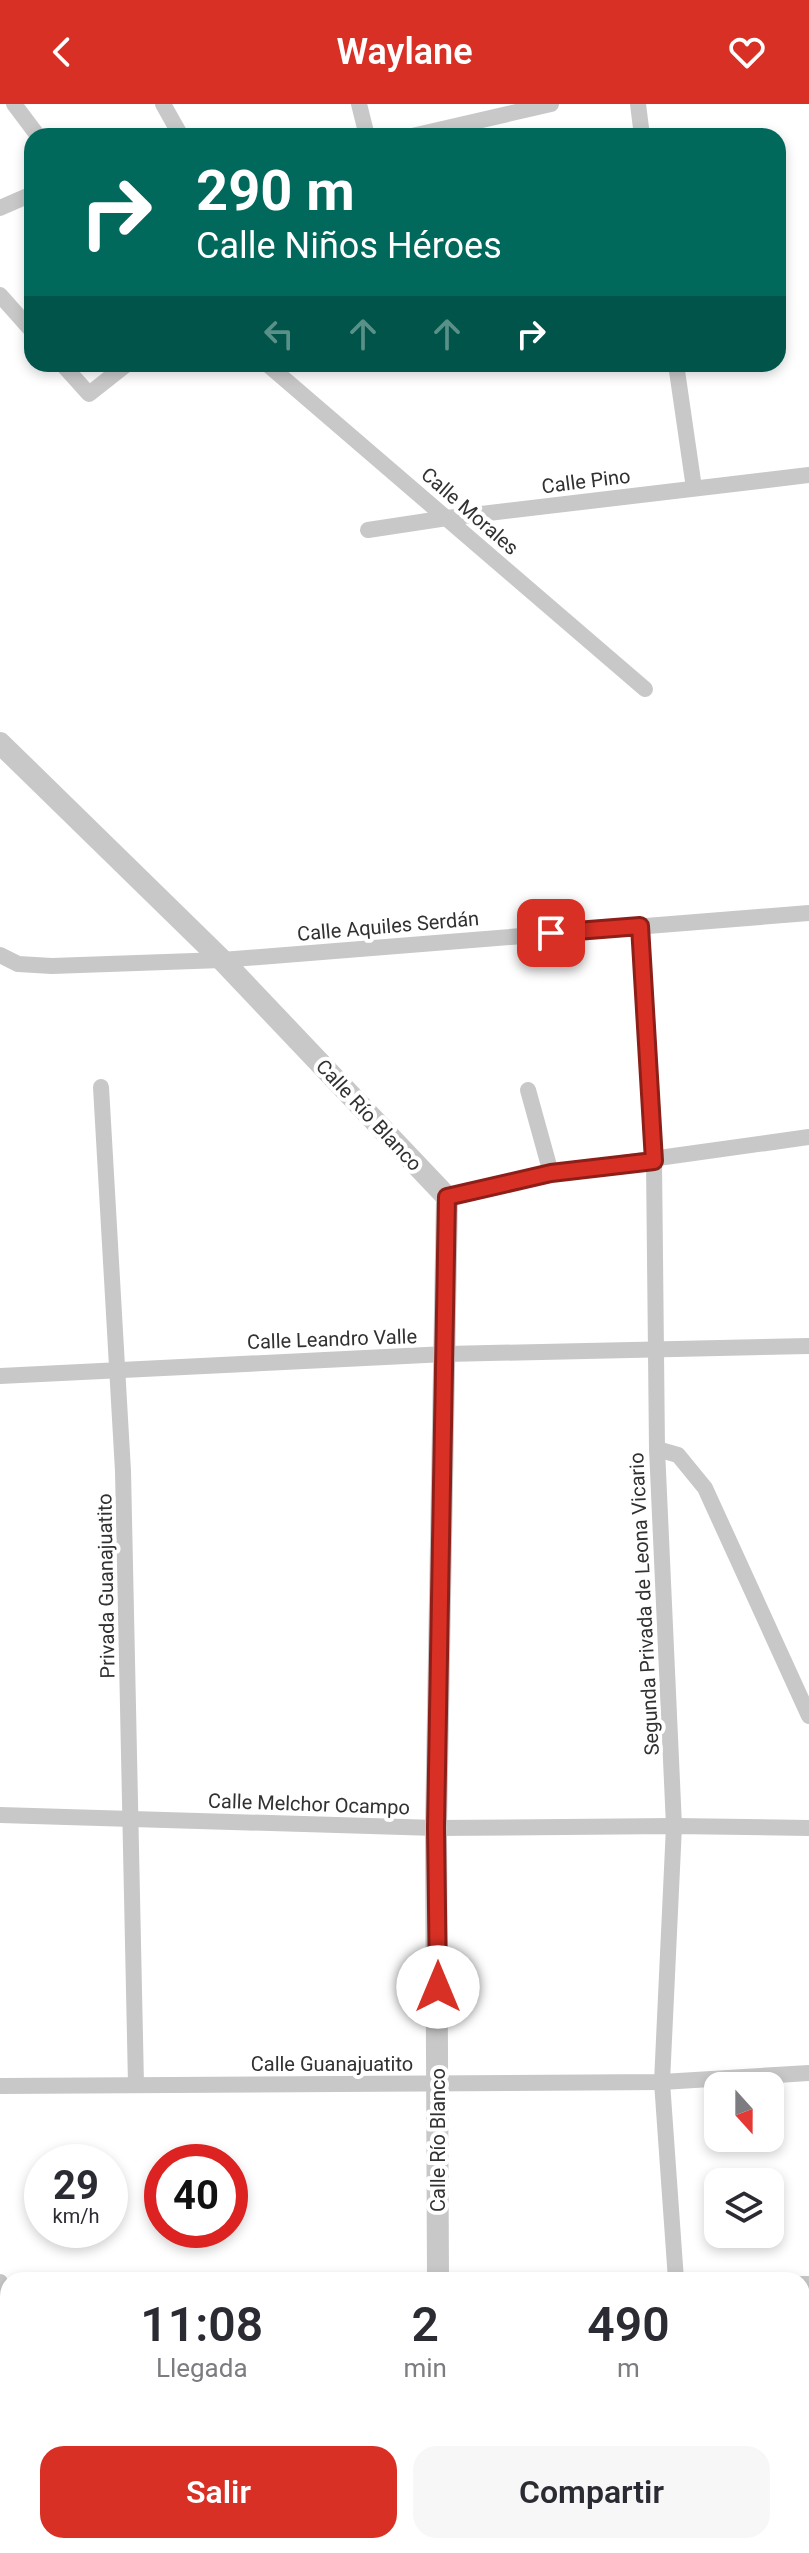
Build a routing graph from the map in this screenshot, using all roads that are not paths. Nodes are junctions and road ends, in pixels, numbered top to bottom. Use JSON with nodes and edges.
{"nodes":[{"id":1,"x":14,"y":104,"type":"edge"},
{"id":2,"x":163,"y":104,"type":"edge"},
{"id":3,"x":359,"y":104,"type":"edge"},
{"id":4,"x":551,"y":104,"type":"edge"},
{"id":5,"x":638,"y":104,"type":"edge"},
{"id":6,"x":505,"y":108,"type":"edge"},
{"id":7,"x":32,"y":128,"type":"edge"},
{"id":8,"x":176,"y":128,"type":"edge"},
{"id":9,"x":365,"y":128,"type":"edge"},
{"id":10,"x":439,"y":128,"type":"edge"},
{"id":11,"x":641,"y":128,"type":"edge"},
{"id":12,"x":24,"y":198,"type":"edge"},
{"id":13,"x":0,"y":208,"type":"edge"},
{"id":14,"x":0,"y":295,"type":"edge"},
{"id":15,"x":24,"y":322,"type":"edge"},
{"id":16,"x":69,"y":372,"type":"edge"},
{"id":17,"x":117,"y":372,"type":"edge"},
{"id":18,"x":276,"y":372,"type":"edge"},
{"id":19,"x":677,"y":372,"type":"edge"},
{"id":20,"x":809,"y":475,"type":"edge"},
{"id":21,"x":694,"y":488,"type":"junction"},
{"id":22,"x":447,"y":518,"type":"junction"},
{"id":23,"x":368,"y":530,"type":"dead end"},
{"id":24,"x":645,"y":689,"type":"dead end"},
{"id":25,"x":0,"y":743,"type":"edge"},
{"id":26,"x":809,"y":913,"type":"edge"},
{"id":27,"x":640,"y":926,"type":"junction"},
{"id":28,"x":0,"y":955,"type":"edge"},
{"id":29,"x":222,"y":960,"type":"junction"},
{"id":30,"x":101,"y":1087,"type":"dead end"},
{"id":31,"x":528,"y":1090,"type":"dead end"},
{"id":32,"x":809,"y":1137,"type":"edge"},
{"id":33,"x":654,"y":1161,"type":"junction"},
{"id":34,"x":551,"y":1173,"type":"junction"},
{"id":35,"x":447,"y":1197,"type":"junction"},
{"id":36,"x":809,"y":1346,"type":"edge"},
{"id":37,"x":656,"y":1351,"type":"junction"},
{"id":38,"x":446,"y":1354,"type":"junction"},
{"id":39,"x":117,"y":1369,"type":"junction"},
{"id":40,"x":0,"y":1376,"type":"edge"},
{"id":41,"x":657,"y":1449,"type":"junction"},
{"id":42,"x":809,"y":1716,"type":"edge"},
{"id":43,"x":0,"y":1815,"type":"edge"},
{"id":44,"x":132,"y":1819,"type":"junction"},
{"id":45,"x":674,"y":1826,"type":"junction"},
{"id":46,"x":436,"y":1828,"type":"junction"},
{"id":47,"x":809,"y":1828,"type":"edge"},
{"id":48,"x":809,"y":2073,"type":"edge"},
{"id":49,"x":662,"y":2082,"type":"junction"},
{"id":50,"x":438,"y":2083,"type":"junction"},
{"id":51,"x":136,"y":2085,"type":"junction"},
{"id":52,"x":0,"y":2086,"type":"edge"},
{"id":53,"x":438,"y":2272,"type":"edge"},
{"id":54,"x":675,"y":2272,"type":"edge"}],
"edges":[{"from":1,"to":7,"type":"street"},
{"from":2,"to":8,"type":"street"},
{"from":3,"to":9,"type":"street"},
{"from":4,"to":6,"type":"street"},
{"from":5,"to":11,"type":"street"},
{"from":6,"to":10,"type":"street"},
{"from":12,"to":13,"type":"street"},
{"from":14,"to":15,"type":"street"},
{"from":16,"to":17,"type":"street"},
{"from":18,"to":22,"type":"street","name":"Calle Morales"},
{"from":19,"to":21,"type":"street"},
{"from":20,"to":21,"type":"street","name":"Calle Pino"},
{"from":21,"to":22,"type":"street","name":"Calle Pino"},
{"from":22,"to":23,"type":"street","name":"Calle Pino"},
{"from":22,"to":24,"type":"street","name":"Calle Morales"},
{"from":25,"to":29,"type":"street","name":"Calle Río Blanco"},
{"from":26,"to":27,"type":"street","name":"Calle Aquiles Serdán"},
{"from":27,"to":29,"type":"street","name":"Calle Aquiles Serdán"},
{"from":27,"to":33,"type":"street","name":"Segunda Privada de Leona Vicario"},
{"from":28,"to":29,"type":"street","name":"Calle Aquiles Serdán"},
{"from":29,"to":35,"type":"street","name":"Calle Río Blanco"},
{"from":30,"to":39,"type":"street","name":"Privada Guanajuatito"},
{"from":31,"to":34,"type":"street"},
{"from":32,"to":33,"type":"street"},
{"from":33,"to":34,"type":"street"},
{"from":33,"to":37,"type":"street","name":"Segunda Privada de Leona Vicario"},
{"from":34,"to":35,"type":"street"},
{"from":35,"to":38,"type":"street","name":"Calle Río Blanco"},
{"from":36,"to":37,"type":"street","name":"Calle Leandro Valle"},
{"from":37,"to":38,"type":"street","name":"Calle Leandro Valle"},
{"from":37,"to":41,"type":"street","name":"Segunda Privada de Leona Vicario"},
{"from":38,"to":39,"type":"street","name":"Calle Leandro Valle"},
{"from":38,"to":46,"type":"street","name":"Calle Río Blanco"},
{"from":39,"to":40,"type":"street","name":"Calle Leandro Valle"},
{"from":39,"to":44,"type":"street","name":"Privada Guanajuatito"},
{"from":41,"to":42,"type":"street"},
{"from":41,"to":45,"type":"street","name":"Segunda Privada de Leona Vicario"},
{"from":43,"to":44,"type":"street","name":"Calle Melchor Ocampo"},
{"from":44,"to":46,"type":"street","name":"Calle Melchor Ocampo"},
{"from":44,"to":51,"type":"street","name":"Privada Guanajuatito"},
{"from":45,"to":46,"type":"street","name":"Calle Melchor Ocampo"},
{"from":45,"to":47,"type":"street","name":"Calle Melchor Ocampo"},
{"from":45,"to":49,"type":"street","name":"Segunda Privada de Leona Vicario"},
{"from":46,"to":50,"type":"street","name":"Calle Río Blanco"},
{"from":48,"to":49,"type":"street","name":"Calle Guanajuatito"},
{"from":49,"to":50,"type":"street","name":"Calle Guanajuatito"},
{"from":49,"to":54,"type":"street","name":"Segunda Privada de Leona Vicario"},
{"from":50,"to":51,"type":"street","name":"Calle Guanajuatito"},
{"from":50,"to":53,"type":"street","name":"Calle Río Blanco"},
{"from":51,"to":52,"type":"street","name":"Calle Guanajuatito"}]}
